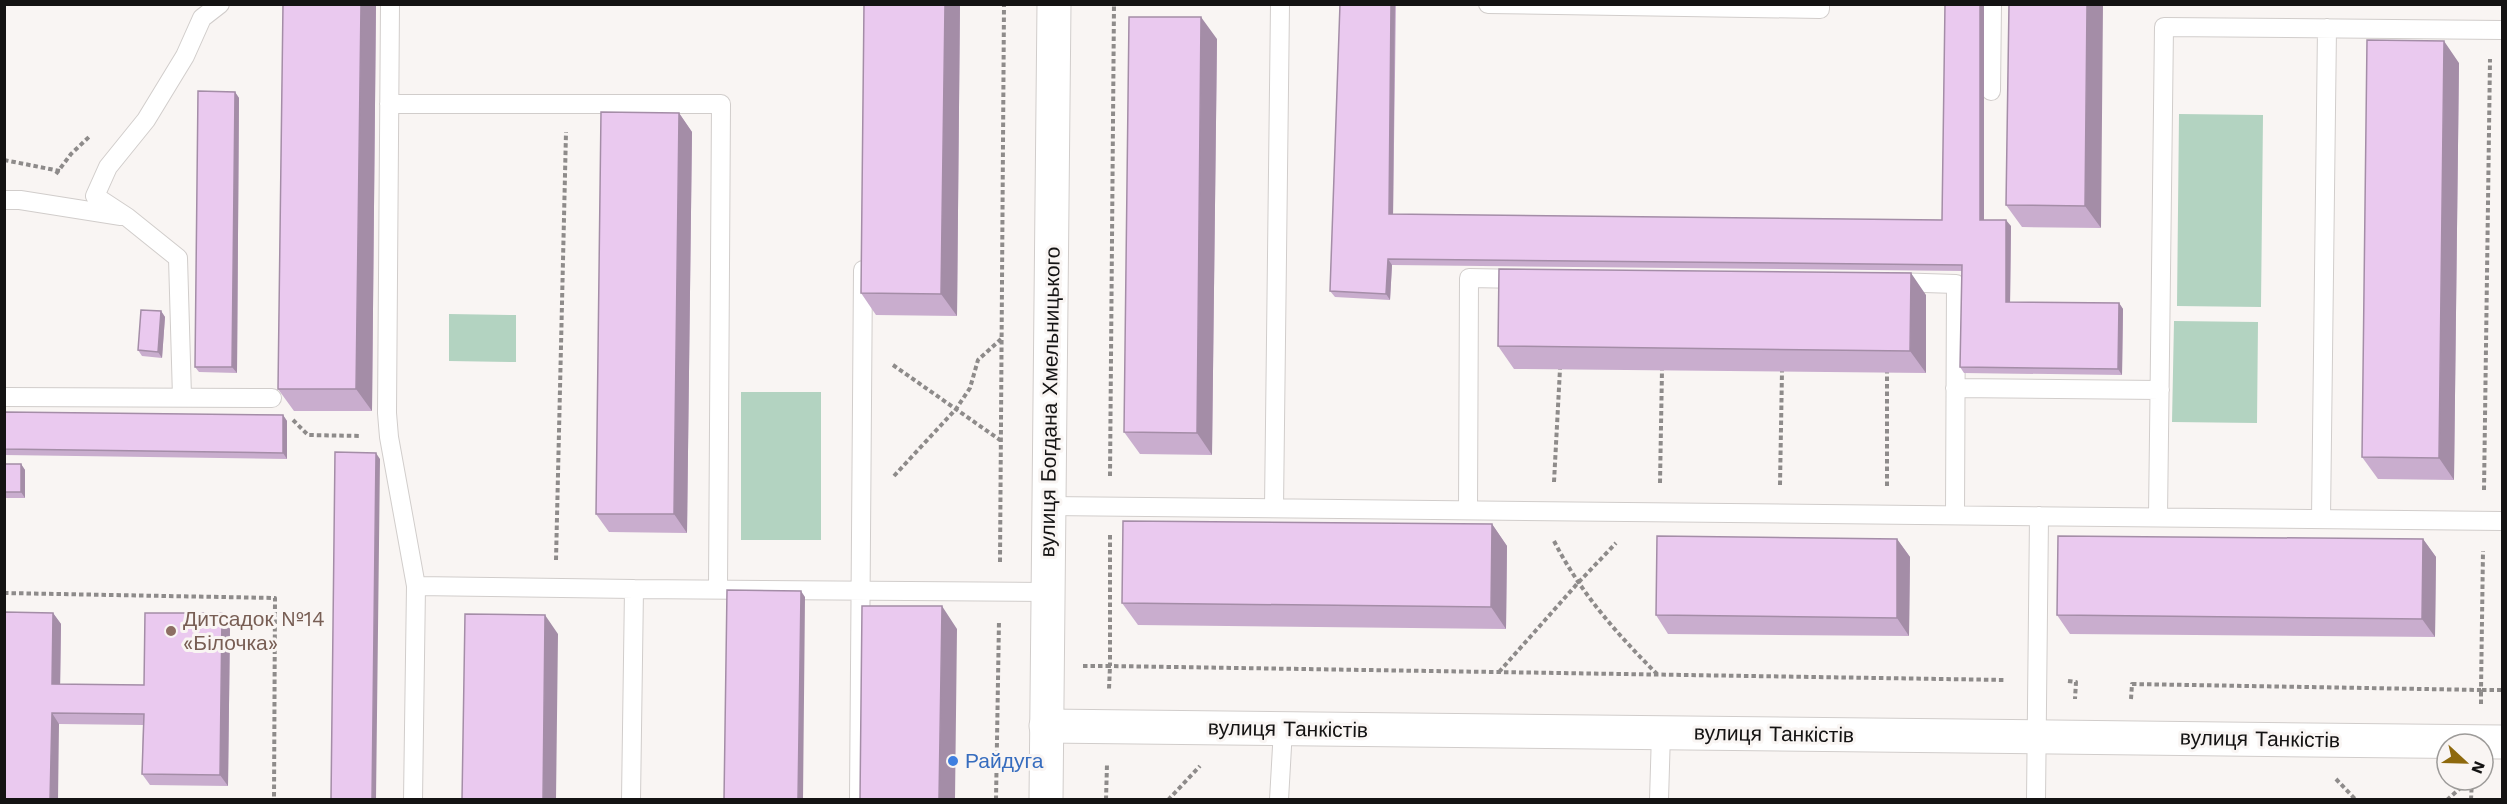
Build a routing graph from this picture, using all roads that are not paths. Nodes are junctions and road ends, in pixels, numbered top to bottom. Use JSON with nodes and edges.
{"nodes":[{"id":1,"x":220,"y":4,"type":"edge"},
{"id":2,"x":390,"y":4,"type":"edge"},
{"id":3,"x":1054,"y":4,"type":"edge"},
{"id":4,"x":1280,"y":4,"type":"edge"},
{"id":5,"x":1488,"y":4,"type":"edge"},
{"id":6,"x":1820,"y":4,"type":"edge"},
{"id":7,"x":1992,"y":4,"type":"edge"},
{"id":8,"x":2326,"y":28,"type":"junction"},
{"id":9,"x":2502,"y":30,"type":"edge"},
{"id":10,"x":1991,"y":91,"type":"dead end"},
{"id":11,"x":389,"y":104,"type":"junction"},
{"id":12,"x":4,"y":200,"type":"edge"},
{"id":13,"x":127,"y":217,"type":"junction"},
{"id":14,"x":863,"y":250,"type":"edge"},
{"id":15,"x":1540,"y":279,"type":"edge"},
{"id":16,"x":1873,"y":282,"type":"edge"},
{"id":17,"x":1955,"y":388,"type":"junction"},
{"id":18,"x":2160,"y":390,"type":"junction"},
{"id":19,"x":4,"y":397,"type":"edge"},
{"id":20,"x":182,"y":397,"type":"junction"},
{"id":21,"x":272,"y":398,"type":"road end"},
{"id":22,"x":1048,"y":506,"type":"junction"},
{"id":23,"x":1274,"y":508,"type":"junction"},
{"id":24,"x":1468,"y":510,"type":"junction"},
{"id":25,"x":1955,"y":515,"type":"junction"},
{"id":26,"x":2039,"y":516,"type":"junction"},
{"id":27,"x":2158,"y":517,"type":"junction"},
{"id":28,"x":2320,"y":519,"type":"junction"},
{"id":29,"x":2502,"y":521,"type":"edge"},
{"id":30,"x":416,"y":586,"type":"junction"},
{"id":31,"x":634,"y":589,"type":"junction"},
{"id":32,"x":718,"y":589,"type":"junction"},
{"id":33,"x":861,"y":589,"type":"junction"},
{"id":34,"x":1047,"y":592,"type":"junction"},
{"id":35,"x":1046,"y":726,"type":"junction"},
{"id":36,"x":1283,"y":729,"type":"junction"},
{"id":37,"x":1661,"y":733,"type":"junction"},
{"id":38,"x":2036,"y":736,"type":"junction"},
{"id":39,"x":2502,"y":742,"type":"edge"},
{"id":40,"x":413,"y":800,"type":"edge"},
{"id":41,"x":631,"y":800,"type":"edge"},
{"id":42,"x":859,"y":800,"type":"edge"},
{"id":43,"x":1046,"y":800,"type":"edge"},
{"id":44,"x":1280,"y":800,"type":"edge"},
{"id":45,"x":1659,"y":800,"type":"edge"},
{"id":46,"x":2036,"y":800,"type":"edge"}],
"edges":[{"from":1,"to":13,"type":"lane"},
{"from":2,"to":11,"type":"lane"},
{"from":3,"to":22,"type":"street","name":"вулиця Богдана Хмельницького"},
{"from":4,"to":23,"type":"lane"},
{"from":5,"to":6,"type":"lane"},
{"from":7,"to":10,"type":"lane"},
{"from":8,"to":9,"type":"lane"},
{"from":8,"to":18,"type":"lane"},
{"from":8,"to":28,"type":"lane"},
{"from":11,"to":30,"type":"lane"},
{"from":11,"to":32,"type":"lane"},
{"from":12,"to":13,"type":"lane"},
{"from":13,"to":20,"type":"lane"},
{"from":14,"to":33,"type":"lane"},
{"from":15,"to":24,"type":"lane"},
{"from":16,"to":17,"type":"lane"},
{"from":17,"to":18,"type":"lane"},
{"from":17,"to":25,"type":"lane"},
{"from":18,"to":27,"type":"lane"},
{"from":19,"to":20,"type":"lane"},
{"from":20,"to":21,"type":"lane"},
{"from":22,"to":23,"type":"lane"},
{"from":22,"to":34,"type":"street","name":"вулиця Богдана Хмельницького"},
{"from":23,"to":24,"type":"lane"},
{"from":24,"to":25,"type":"lane"},
{"from":25,"to":26,"type":"lane"},
{"from":26,"to":27,"type":"lane"},
{"from":26,"to":38,"type":"lane"},
{"from":27,"to":28,"type":"lane"},
{"from":28,"to":29,"type":"lane"},
{"from":30,"to":31,"type":"lane"},
{"from":30,"to":40,"type":"lane"},
{"from":31,"to":32,"type":"lane"},
{"from":31,"to":41,"type":"lane"},
{"from":32,"to":33,"type":"lane"},
{"from":33,"to":34,"type":"lane"},
{"from":33,"to":42,"type":"lane"},
{"from":34,"to":35,"type":"street","name":"вулиця Богдана Хмельницького"},
{"from":35,"to":36,"type":"street","name":"вулиця Танкістів"},
{"from":35,"to":43,"type":"street","name":"вулиця Богдана Хмельницького"},
{"from":36,"to":37,"type":"street","name":"вулиця Танкістів"},
{"from":36,"to":44,"type":"lane"},
{"from":37,"to":38,"type":"street","name":"вулиця Танкістів"},
{"from":37,"to":45,"type":"lane"},
{"from":38,"to":39,"type":"street","name":"вулиця Танкістів"},
{"from":38,"to":46,"type":"lane"}]}
